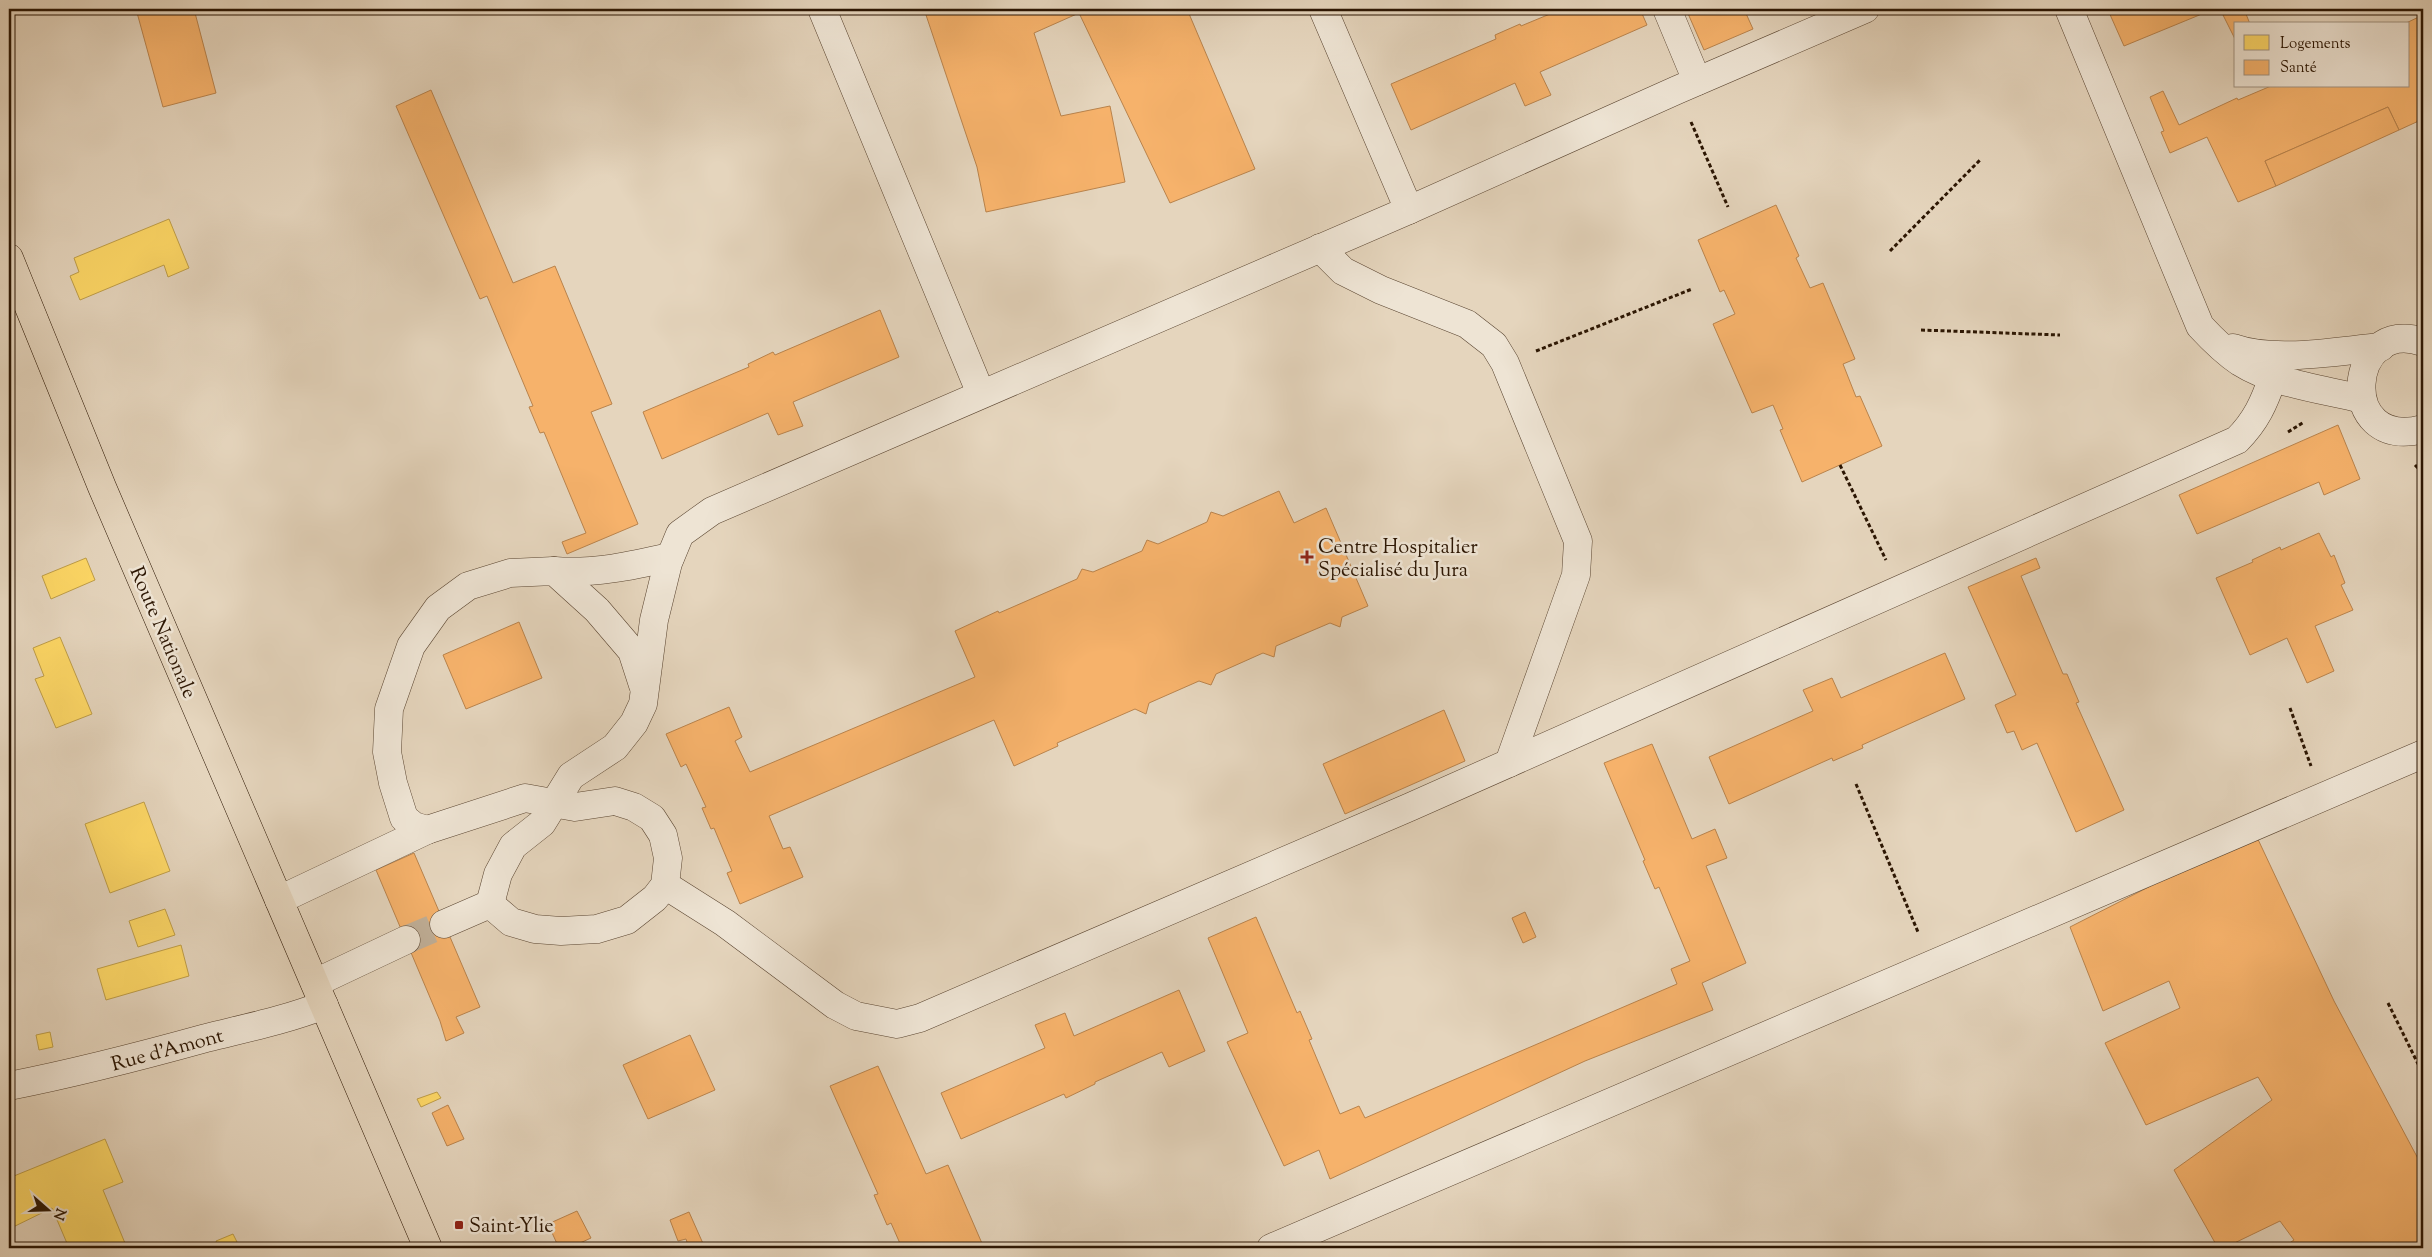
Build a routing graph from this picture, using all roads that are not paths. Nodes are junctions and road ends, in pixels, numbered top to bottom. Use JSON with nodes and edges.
{"nodes":[{"id":1,"x":822,"y":9,"type":"edge"},
{"id":2,"x":1323,"y":9,"type":"edge"},
{"id":3,"x":1667,"y":9,"type":"edge"},
{"id":4,"x":1865,"y":9,"type":"edge"},
{"id":5,"x":2069,"y":9,"type":"edge"},
{"id":6,"x":1687,"y":86,"type":"junction"},
{"id":7,"x":1409,"y":210,"type":"junction"},
{"id":8,"x":1320,"y":248,"type":"junction"},
{"id":9,"x":9,"y":258,"type":"edge"},
{"id":10,"x":2215,"y":342,"type":"junction"},
{"id":11,"x":2423,"y":342,"type":"edge"},
{"id":12,"x":2381,"y":347,"type":"junction"},
{"id":13,"x":2273,"y":377,"type":"junction"},
{"id":14,"x":981,"y":394,"type":"junction"},
{"id":15,"x":2362,"y":399,"type":"junction"},
{"id":16,"x":2423,"y":429,"type":"edge"},
{"id":17,"x":670,"y":557,"type":"junction"},
{"id":18,"x":554,"y":571,"type":"junction"},
{"id":19,"x":644,"y":688,"type":"junction"},
{"id":20,"x":2423,"y":754,"type":"edge"},
{"id":21,"x":1509,"y":763,"type":"junction"},
{"id":22,"x":554,"y":801,"type":"junction"},
{"id":23,"x":427,"y":830,"type":"junction"},
{"id":24,"x":665,"y":885,"type":"junction"},
{"id":25,"x":279,"y":900,"type":"junction"},
{"id":26,"x":490,"y":904,"type":"junction"},
{"id":27,"x":444,"y":924,"type":"tunnel mouth"},
{"id":28,"x":406,"y":940,"type":"tunnel mouth"},
{"id":29,"x":320,"y":994,"type":"junction"},
{"id":30,"x":9,"y":1086,"type":"edge"},
{"id":31,"x":428,"y":1248,"type":"edge"},
{"id":32,"x":1271,"y":1248,"type":"edge"}],
"edges":[{"from":1,"to":14,"type":"street"},
{"from":2,"to":7,"type":"street"},
{"from":3,"to":6,"type":"street"},
{"from":4,"to":6,"type":"street"},
{"from":5,"to":10,"type":"street"},
{"from":6,"to":7,"type":"street"},
{"from":7,"to":8,"type":"street"},
{"from":8,"to":14,"type":"street"},
{"from":8,"to":21,"type":"street"},
{"from":9,"to":25,"type":"main road","name":"Route Nationale"},
{"from":10,"to":12,"type":"street"},
{"from":10,"to":13,"type":"street"},
{"from":11,"to":12,"type":"street"},
{"from":12,"to":15,"type":"street"},
{"from":13,"to":15,"type":"street"},
{"from":13,"to":21,"type":"street"},
{"from":14,"to":17,"type":"street"},
{"from":15,"to":16,"type":"street"},
{"from":17,"to":18,"type":"street"},
{"from":17,"to":19,"type":"street"},
{"from":18,"to":19,"type":"street"},
{"from":18,"to":23,"type":"street"},
{"from":19,"to":22,"type":"street"},
{"from":20,"to":32,"type":"street"},
{"from":21,"to":24,"type":"street"},
{"from":22,"to":23,"type":"street"},
{"from":22,"to":24,"type":"street"},
{"from":22,"to":26,"type":"street"},
{"from":23,"to":25,"type":"street"},
{"from":24,"to":26,"type":"street"},
{"from":25,"to":29,"type":"main road","name":"Route Nationale"},
{"from":26,"to":27,"type":"street"},
{"from":28,"to":29,"type":"street","name":"Rue d'Amont"},
{"from":29,"to":30,"type":"street","name":"Rue d'Amont"},
{"from":29,"to":31,"type":"main road","name":"Route Nationale"}]}
